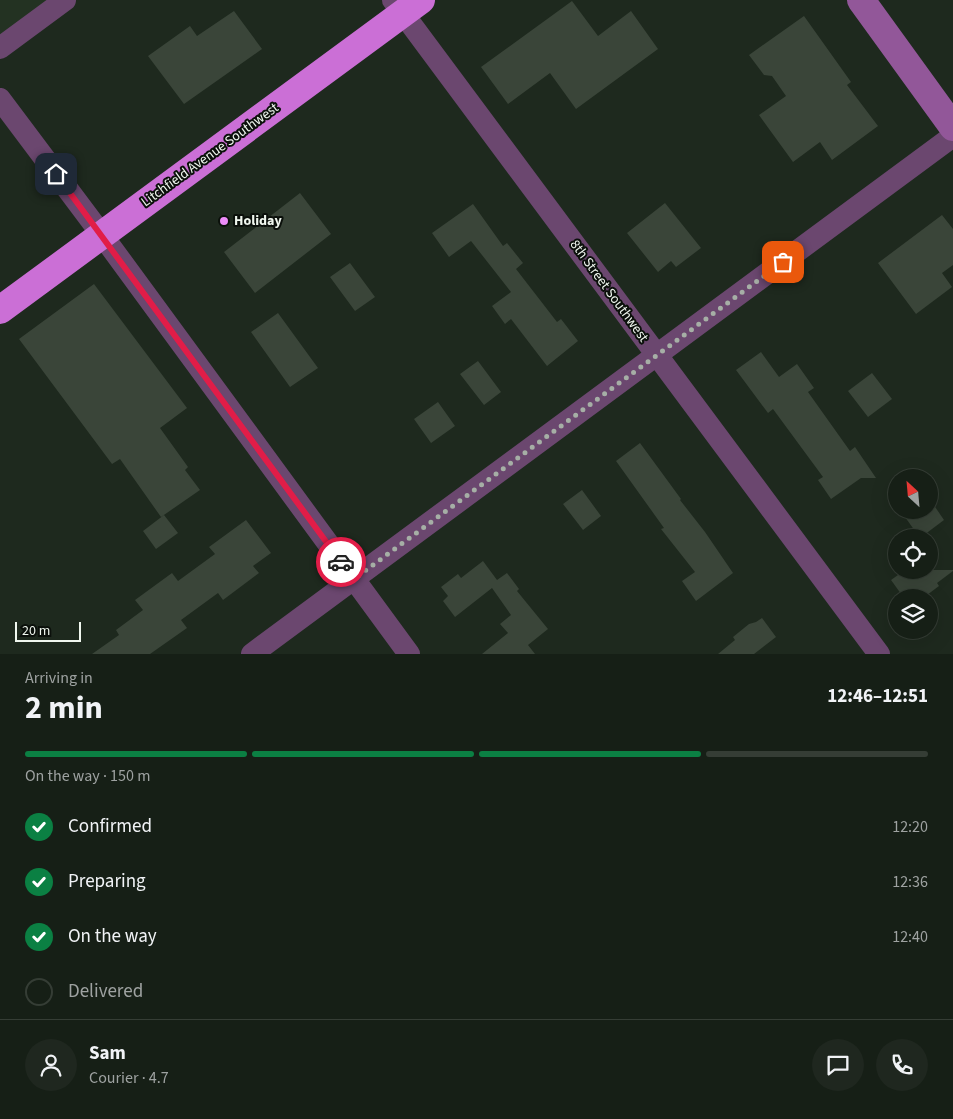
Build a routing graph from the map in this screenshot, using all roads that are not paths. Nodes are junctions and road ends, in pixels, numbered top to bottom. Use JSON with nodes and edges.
{"nodes":[{"id":1,"x":65,"y":0,"type":"edge"},
{"id":2,"x":861,"y":0,"type":"edge"},
{"id":3,"x":406,"y":4,"type":"edge"},
{"id":4,"x":0,"y":48,"type":"edge"},
{"id":5,"x":0,"y":99,"type":"edge"},
{"id":6,"x":953,"y":127,"type":"edge"},
{"id":7,"x":953,"y":136,"type":"edge"},
{"id":8,"x":102,"y":235,"type":"junction"},
{"id":9,"x":0,"y":310,"type":"edge"},
{"id":10,"x":656,"y":356,"type":"junction"},
{"id":11,"x":354,"y":579,"type":"junction"},
{"id":12,"x":252,"y":654,"type":"edge"},
{"id":13,"x":409,"y":654,"type":"edge"},
{"id":14,"x":879,"y":654,"type":"edge"}],
"edges":[{"from":1,"to":4,"type":"street"},
{"from":2,"to":6,"type":"main road"},
{"from":3,"to":8,"type":"highway","name":"Litchfield Avenue Southwest"},
{"from":3,"to":10,"type":"street","name":"8th Street Southwest"},
{"from":5,"to":8,"type":"street"},
{"from":7,"to":10,"type":"street"},
{"from":8,"to":9,"type":"highway","name":"Litchfield Avenue Southwest"},
{"from":8,"to":11,"type":"street"},
{"from":10,"to":11,"type":"street"},
{"from":10,"to":14,"type":"street","name":"8th Street Southwest"},
{"from":11,"to":12,"type":"street"},
{"from":11,"to":13,"type":"street"}]}
